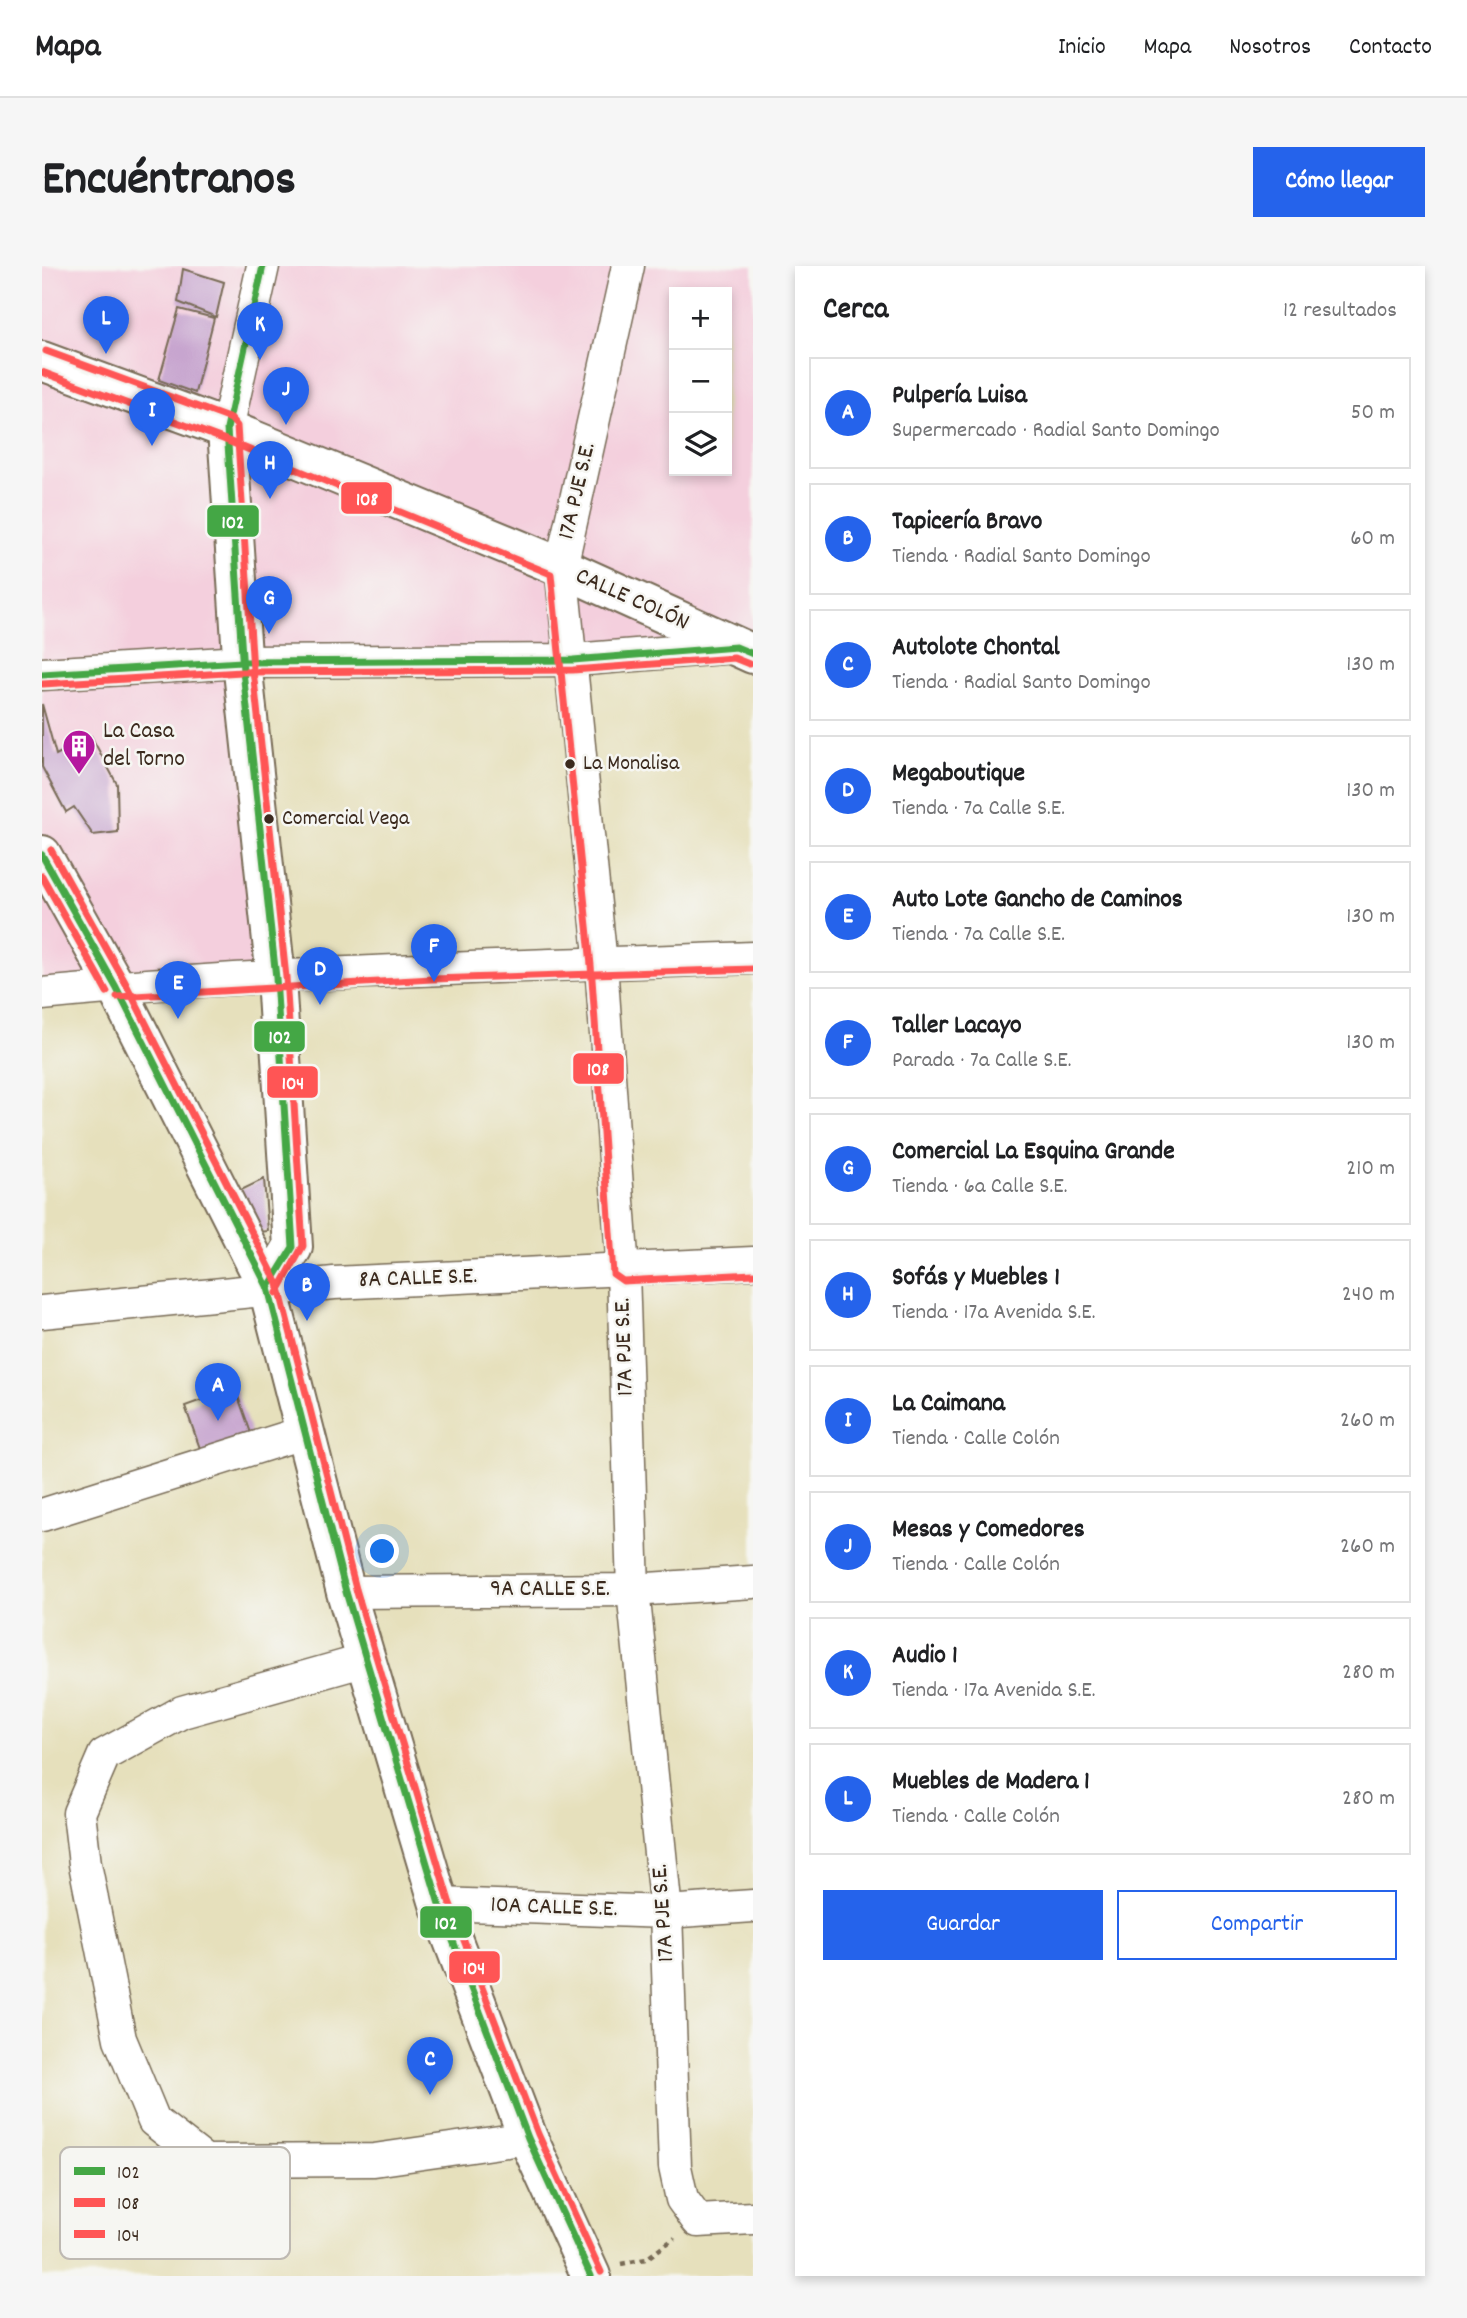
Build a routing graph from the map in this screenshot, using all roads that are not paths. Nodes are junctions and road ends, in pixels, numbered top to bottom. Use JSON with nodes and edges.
{"nodes":[{"id":1,"x":263,"y":266,"type":"edge"},
{"id":2,"x":628,"y":266,"type":"edge"},
{"id":3,"x":42,"y":361,"type":"edge"},
{"id":4,"x":227,"y":429,"type":"junction"},
{"id":5,"x":561,"y":567,"type":"junction"},
{"id":6,"x":744,"y":650,"type":"edge"},
{"id":7,"x":573,"y":660,"type":"junction"},
{"id":8,"x":242,"y":662,"type":"junction"},
{"id":9,"x":42,"y":674,"type":"edge"},
{"id":10,"x":42,"y":855,"type":"edge"},
{"id":11,"x":753,"y":958,"type":"edge"},
{"id":12,"x":601,"y":964,"type":"junction"},
{"id":13,"x":276,"y":978,"type":"junction"},
{"id":14,"x":116,"y":987,"type":"junction"},
{"id":15,"x":42,"y":994,"type":"edge"},
{"id":16,"x":753,"y":1264,"type":"edge"},
{"id":17,"x":622,"y":1271,"type":"junction"},
{"id":18,"x":268,"y":1288,"type":"junction"},
{"id":19,"x":42,"y":1312,"type":"edge"},
{"id":20,"x":305,"y":1432,"type":"junction"},
{"id":21,"x":42,"y":1515,"type":"edge"},
{"id":22,"x":753,"y":1582,"type":"edge"},
{"id":23,"x":633,"y":1590,"type":"junction"},
{"id":24,"x":346,"y":1592,"type":"junction"},
{"id":25,"x":366,"y":1660,"type":"junction"},
{"id":26,"x":439,"y":1904,"type":"junction"},
{"id":27,"x":753,"y":1906,"type":"edge"},
{"id":28,"x":666,"y":1912,"type":"junction"},
{"id":29,"x":528,"y":2138,"type":"junction"},
{"id":30,"x":187,"y":2147,"type":"edge"},
{"id":31,"x":290,"y":2160,"type":"edge"},
{"id":32,"x":753,"y":2218,"type":"edge"},
{"id":33,"x":591,"y":2276,"type":"edge"}],
"edges":[{"from":1,"to":4,"type":"street"},
{"from":2,"to":5,"type":"street","name":"17A PJE S.E."},
{"from":3,"to":4,"type":"main road","name":"CALLE COLÓN"},
{"from":4,"to":5,"type":"main road","name":"CALLE COLÓN"},
{"from":4,"to":8,"type":"main road"},
{"from":5,"to":6,"type":"main road","name":"CALLE COLÓN"},
{"from":5,"to":7,"type":"street","name":"17A PJE S.E."},
{"from":6,"to":7,"type":"street"},
{"from":7,"to":8,"type":"street"},
{"from":7,"to":12,"type":"street","name":"17A PJE S.E."},
{"from":8,"to":9,"type":"street"},
{"from":8,"to":13,"type":"main road"},
{"from":10,"to":14,"type":"main road"},
{"from":11,"to":12,"type":"street"},
{"from":12,"to":13,"type":"street"},
{"from":12,"to":17,"type":"street","name":"17A PJE S.E."},
{"from":13,"to":14,"type":"street"},
{"from":13,"to":18,"type":"main road"},
{"from":14,"to":15,"type":"street"},
{"from":14,"to":18,"type":"main road"},
{"from":16,"to":17,"type":"street","name":"8A CALLE S.E."},
{"from":17,"to":18,"type":"street","name":"8A CALLE S.E."},
{"from":17,"to":23,"type":"street","name":"17A PJE S.E."},
{"from":18,"to":19,"type":"street","name":"8A CALLE S.E."},
{"from":18,"to":20,"type":"main road"},
{"from":20,"to":21,"type":"street"},
{"from":20,"to":24,"type":"main road"},
{"from":22,"to":23,"type":"street","name":"9A CALLE S.E."},
{"from":23,"to":24,"type":"street","name":"9A CALLE S.E."},
{"from":23,"to":28,"type":"street","name":"17A PJE S.E."},
{"from":24,"to":25,"type":"main road"},
{"from":25,"to":26,"type":"main road"},
{"from":25,"to":30,"type":"street"},
{"from":26,"to":28,"type":"street","name":"10A CALLE S.E."},
{"from":26,"to":29,"type":"main road"},
{"from":27,"to":28,"type":"street","name":"10A CALLE S.E."},
{"from":28,"to":32,"type":"street","name":"17A PJE S.E."},
{"from":29,"to":31,"type":"street"},
{"from":29,"to":33,"type":"main road"}]}
